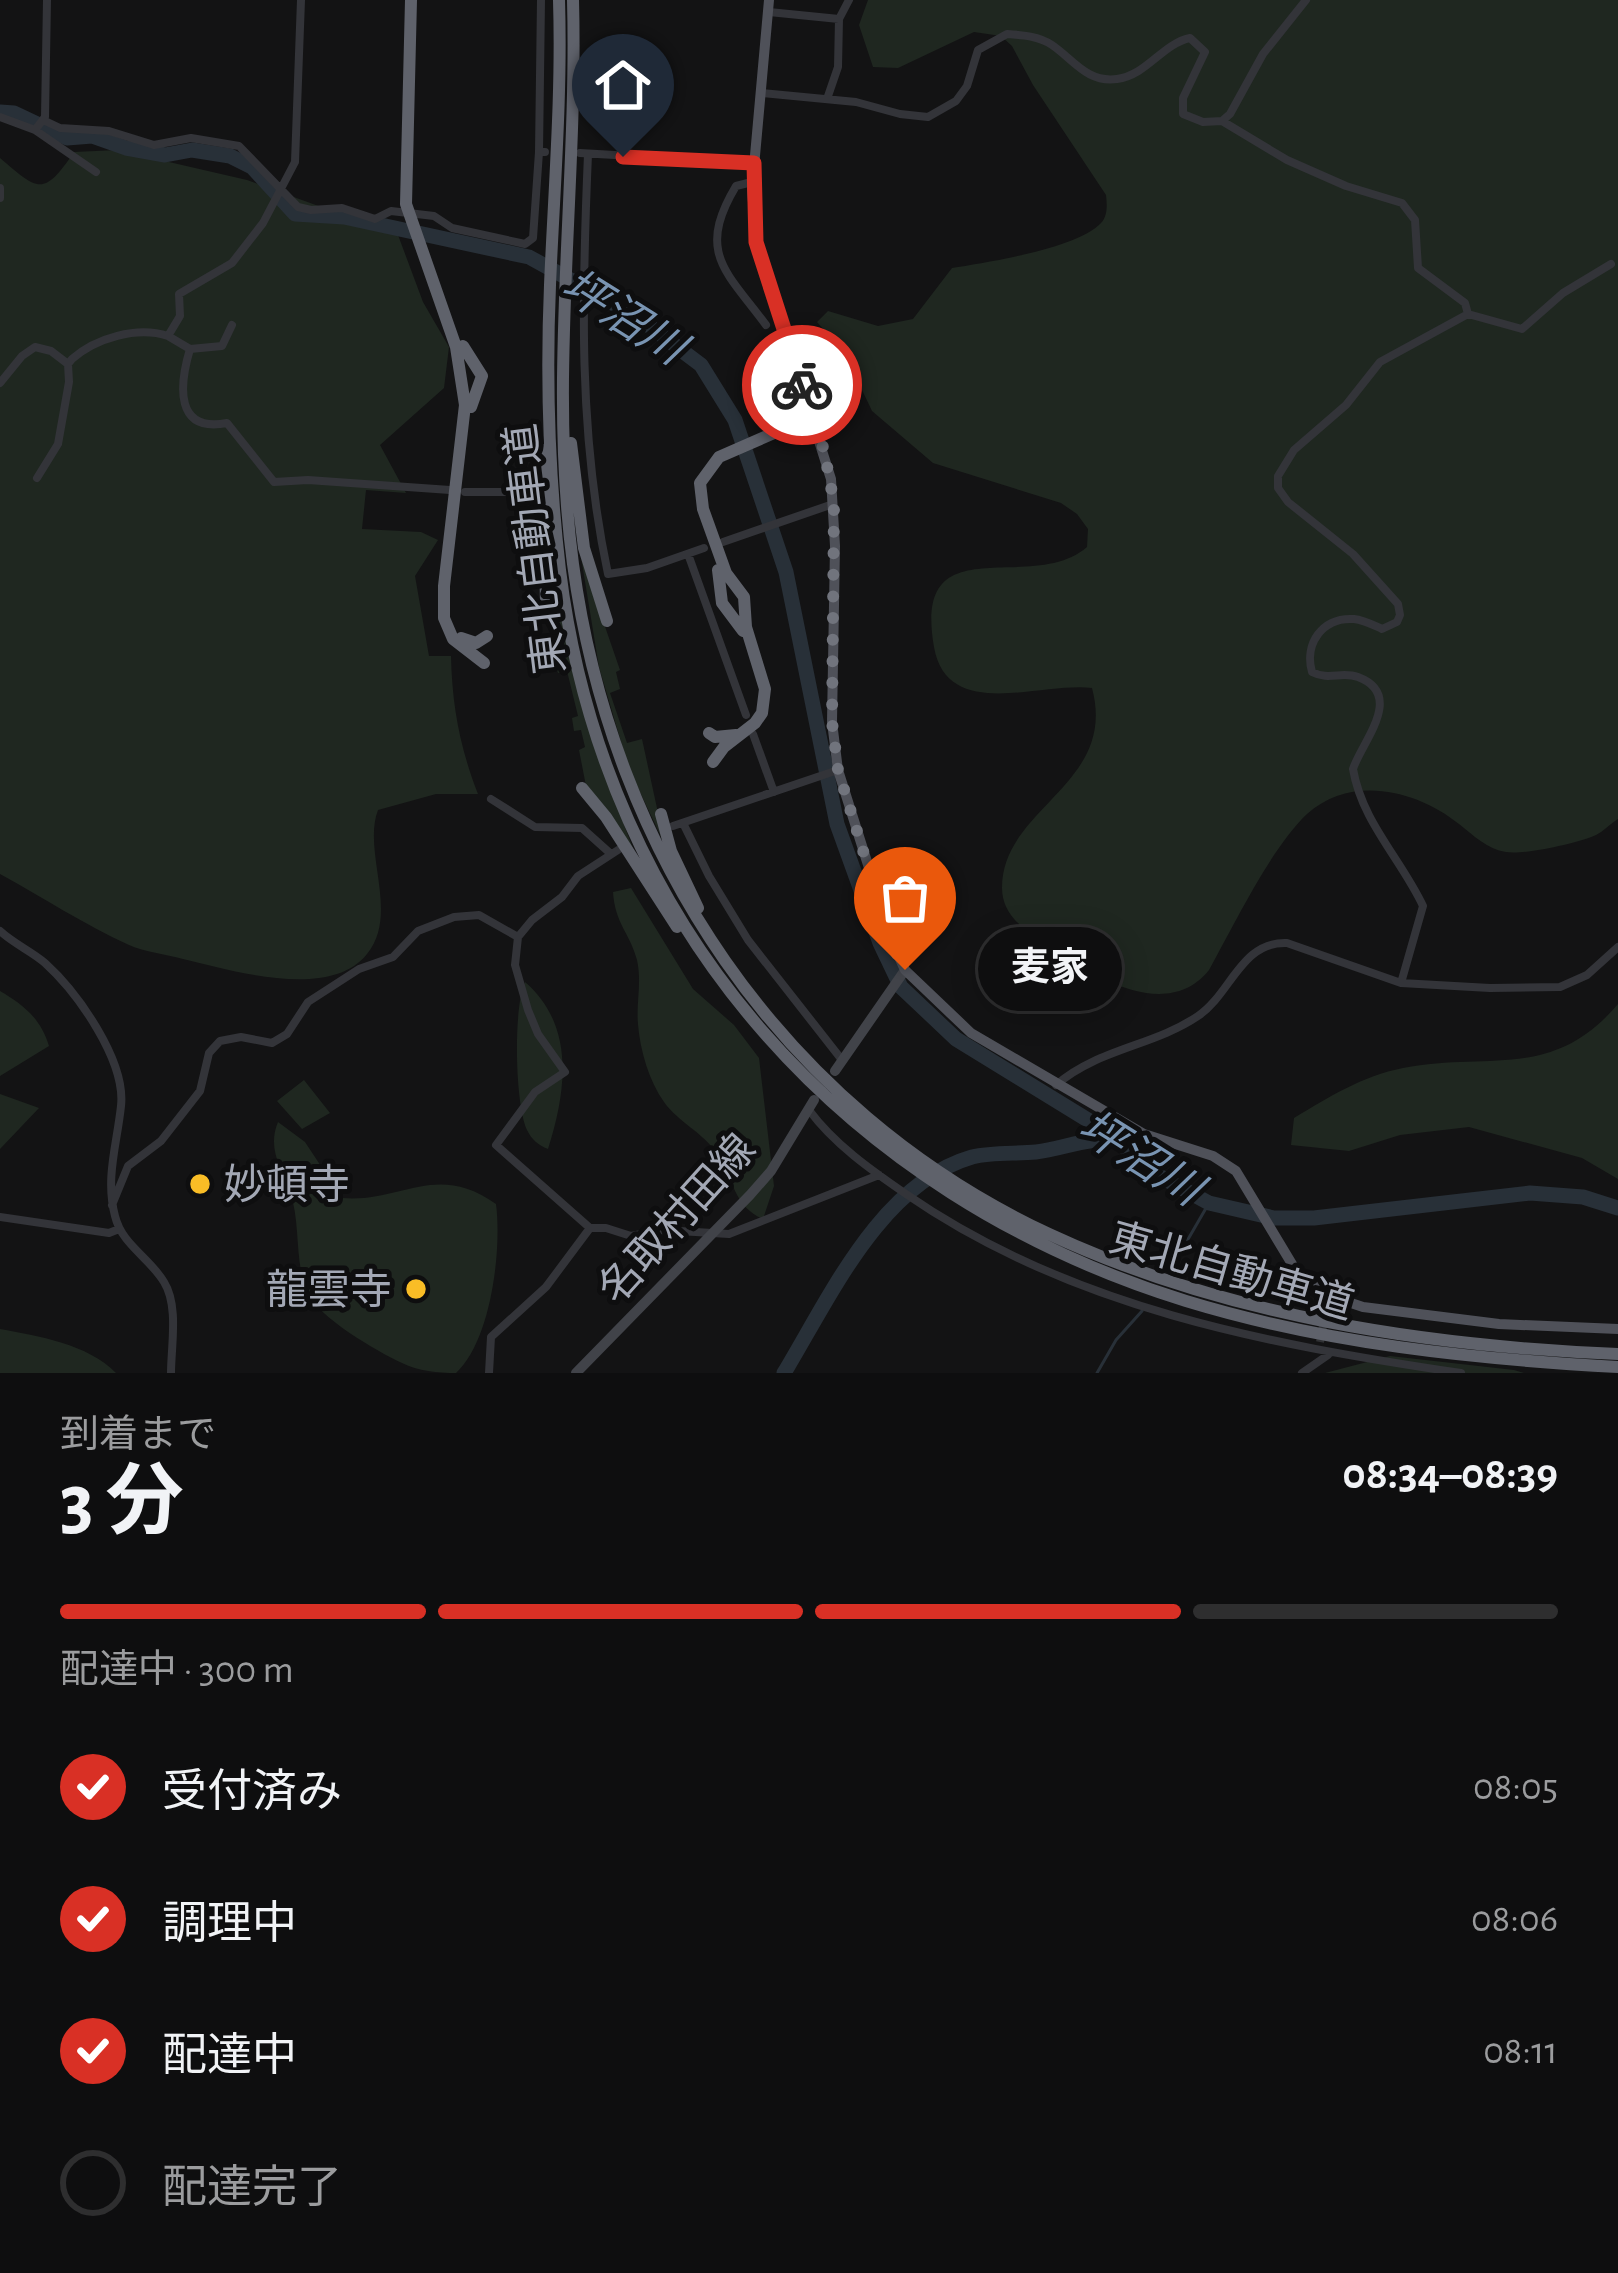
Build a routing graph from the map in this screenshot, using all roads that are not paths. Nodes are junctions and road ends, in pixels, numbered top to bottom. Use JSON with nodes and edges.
{"nodes":[{"id":1,"x":47,"y":0,"type":"edge"},
{"id":2,"x":301,"y":0,"type":"edge"},
{"id":3,"x":414,"y":0,"type":"edge"},
{"id":4,"x":541,"y":0,"type":"edge"},
{"id":5,"x":559,"y":0,"type":"edge"},
{"id":6,"x":573,"y":0,"type":"edge"},
{"id":7,"x":850,"y":0,"type":"edge"},
{"id":8,"x":1306,"y":0,"type":"edge"},
{"id":9,"x":769,"y":6,"type":"edge"},
{"id":10,"x":839,"y":20,"type":"junction"},
{"id":11,"x":761,"y":93,"type":"junction"},
{"id":12,"x":827,"y":99,"type":"junction"},
{"id":13,"x":0,"y":117,"type":"edge"},
{"id":14,"x":1222,"y":121,"type":"junction"},
{"id":15,"x":39,"y":125,"type":"junction"},
{"id":16,"x":754,"y":163,"type":"junction"},
{"id":17,"x":96,"y":172,"type":"dead end"},
{"id":18,"x":752,"y":182,"type":"junction"},
{"id":19,"x":0,"y":188,"type":"edge"},
{"id":20,"x":278,"y":193,"type":"junction"},
{"id":21,"x":0,"y":199,"type":"edge"},
{"id":22,"x":421,"y":243,"type":"junction"},
{"id":23,"x":1611,"y":264,"type":"dead end"},
{"id":24,"x":560,"y":299,"type":"junction"},
{"id":25,"x":1468,"y":314,"type":"junction"},
{"id":26,"x":232,"y":325,"type":"dead end"},
{"id":27,"x":766,"y":326,"type":"dead end"},
{"id":28,"x":168,"y":336,"type":"junction"},
{"id":29,"x":190,"y":350,"type":"junction"},
{"id":30,"x":68,"y":364,"type":"junction"},
{"id":31,"x":0,"y":383,"type":"edge"},
{"id":32,"x":813,"y":416,"type":"junction"},
{"id":33,"x":727,"y":449,"type":"junction"},
{"id":34,"x":37,"y":478,"type":"dead end"},
{"id":35,"x":450,"y":490,"type":"dead end"},
{"id":36,"x":465,"y":492,"type":"dead end"},
{"id":37,"x":834,"y":503,"type":"junction"},
{"id":38,"x":723,"y":542,"type":"dead end"},
{"id":39,"x":704,"y":548,"type":"dead end"},
{"id":40,"x":688,"y":554,"type":"junction"},
{"id":41,"x":540,"y":582,"type":"dead end"},
{"id":42,"x":546,"y":605,"type":"dead end"},
{"id":43,"x":607,"y":621,"type":"dead end"},
{"id":44,"x":487,"y":636,"type":"dead end"},
{"id":45,"x":484,"y":663,"type":"dead end"},
{"id":46,"x":746,"y":715,"type":"dead end"},
{"id":47,"x":709,"y":733,"type":"dead end"},
{"id":48,"x":753,"y":734,"type":"dead end"},
{"id":49,"x":713,"y":762,"type":"dead end"},
{"id":50,"x":835,"y":771,"type":"junction"},
{"id":51,"x":582,"y":788,"type":"dead end"},
{"id":52,"x":774,"y":792,"type":"junction"},
{"id":53,"x":491,"y":800,"type":"dead end"},
{"id":54,"x":661,"y":814,"type":"dead end"},
{"id":55,"x":0,"y":931,"type":"edge"},
{"id":56,"x":518,"y":937,"type":"junction"},
{"id":57,"x":1618,"y":946,"type":"edge"},
{"id":58,"x":904,"y":971,"type":"junction"},
{"id":59,"x":1401,"y":982,"type":"junction"},
{"id":60,"x":766,"y":1025,"type":"junction"},
{"id":61,"x":838,"y":1066,"type":"joint"},
{"id":62,"x":1056,"y":1085,"type":"junction"},
{"id":63,"x":812,"y":1105,"type":"joint"},
{"id":64,"x":879,"y":1175,"type":"junction"},
{"id":65,"x":112,"y":1205,"type":"junction"},
{"id":66,"x":0,"y":1216,"type":"edge"},
{"id":67,"x":590,"y":1228,"type":"junction"},
{"id":68,"x":119,"y":1229,"type":"junction"},
{"id":69,"x":713,"y":1235,"type":"junction"},
{"id":70,"x":1330,"y":1296,"type":"junction"},
{"id":71,"x":1326,"y":1310,"type":"tunnel mouth"},
{"id":72,"x":1618,"y":1328,"type":"edge"},
{"id":73,"x":1329,"y":1354,"type":"junction"},
{"id":74,"x":1618,"y":1354,"type":"edge"},
{"id":75,"x":1618,"y":1367,"type":"edge"},
{"id":76,"x":171,"y":1373,"type":"edge"},
{"id":77,"x":489,"y":1373,"type":"edge"},
{"id":78,"x":576,"y":1373,"type":"edge"},
{"id":79,"x":1302,"y":1373,"type":"edge"},
{"id":80,"x":1461,"y":1373,"type":"edge"}],
"edges":[{"from":1,"to":15,"type":"street"},
{"from":2,"to":20,"type":"street"},
{"from":3,"to":22,"type":"highway"},
{"from":4,"to":20,"type":"street"},
{"from":5,"to":24,"type":"highway","name":"東北自動車道"},
{"from":6,"to":24,"type":"highway","name":"東北自動車道"},
{"from":7,"to":10,"type":"street"},
{"from":8,"to":14,"type":"street"},
{"from":9,"to":10,"type":"street"},
{"from":9,"to":11,"type":"main road"},
{"from":10,"to":12,"type":"street"},
{"from":11,"to":12,"type":"street"},
{"from":11,"to":16,"type":"main road"},
{"from":12,"to":14,"type":"street"},
{"from":13,"to":15,"type":"street"},
{"from":14,"to":25,"type":"street"},
{"from":15,"to":17,"type":"street"},
{"from":15,"to":20,"type":"street"},
{"from":16,"to":18,"type":"main road"},
{"from":16,"to":40,"type":"street"},
{"from":18,"to":27,"type":"street"},
{"from":18,"to":32,"type":"main road"},
{"from":19,"to":21,"type":"street"},
{"from":20,"to":28,"type":"street"},
{"from":22,"to":44,"type":"highway"},
{"from":22,"to":45,"type":"highway"},
{"from":23,"to":25,"type":"street"},
{"from":24,"to":42,"type":"highway"},
{"from":24,"to":43,"type":"highway"},
{"from":24,"to":60,"type":"highway","name":"東北自動車道"},
{"from":25,"to":59,"type":"street"},
{"from":26,"to":29,"type":"street"},
{"from":28,"to":29,"type":"street"},
{"from":28,"to":30,"type":"street"},
{"from":29,"to":35,"type":"street"},
{"from":30,"to":31,"type":"street"},
{"from":30,"to":34,"type":"street"},
{"from":32,"to":33,"type":"highway"},
{"from":32,"to":37,"type":"main road"},
{"from":33,"to":47,"type":"highway"},
{"from":33,"to":49,"type":"highway"},
{"from":36,"to":41,"type":"street"},
{"from":37,"to":38,"type":"street"},
{"from":37,"to":50,"type":"main road"},
{"from":39,"to":40,"type":"street"},
{"from":40,"to":46,"type":"street"},
{"from":48,"to":52,"type":"street"},
{"from":50,"to":52,"type":"street"},
{"from":50,"to":58,"type":"main road"},
{"from":51,"to":60,"type":"highway"},
{"from":52,"to":61,"type":"street"},
{"from":53,"to":56,"type":"street"},
{"from":54,"to":60,"type":"highway"},
{"from":55,"to":65,"type":"street"},
{"from":56,"to":65,"type":"street"},
{"from":56,"to":67,"type":"street"},
{"from":57,"to":59,"type":"street"},
{"from":58,"to":61,"type":"main road"},
{"from":58,"to":62,"type":"main road"},
{"from":59,"to":62,"type":"street"},
{"from":60,"to":74,"type":"highway","name":"東北自動車道"},
{"from":60,"to":75,"type":"highway","name":"東北自動車道"},
{"from":62,"to":70,"type":"main road"},
{"from":63,"to":64,"type":"street"},
{"from":63,"to":69,"type":"main road","name":"名取村田線"},
{"from":64,"to":69,"type":"street"},
{"from":64,"to":73,"type":"street"},
{"from":65,"to":68,"type":"street"},
{"from":66,"to":68,"type":"street"},
{"from":67,"to":69,"type":"street"},
{"from":67,"to":77,"type":"street"},
{"from":68,"to":76,"type":"street"},
{"from":69,"to":78,"type":"main road","name":"名取村田線"},
{"from":70,"to":71,"type":"street"},
{"from":70,"to":72,"type":"main road"},
{"from":73,"to":79,"type":"street"},
{"from":73,"to":80,"type":"street"}]}
